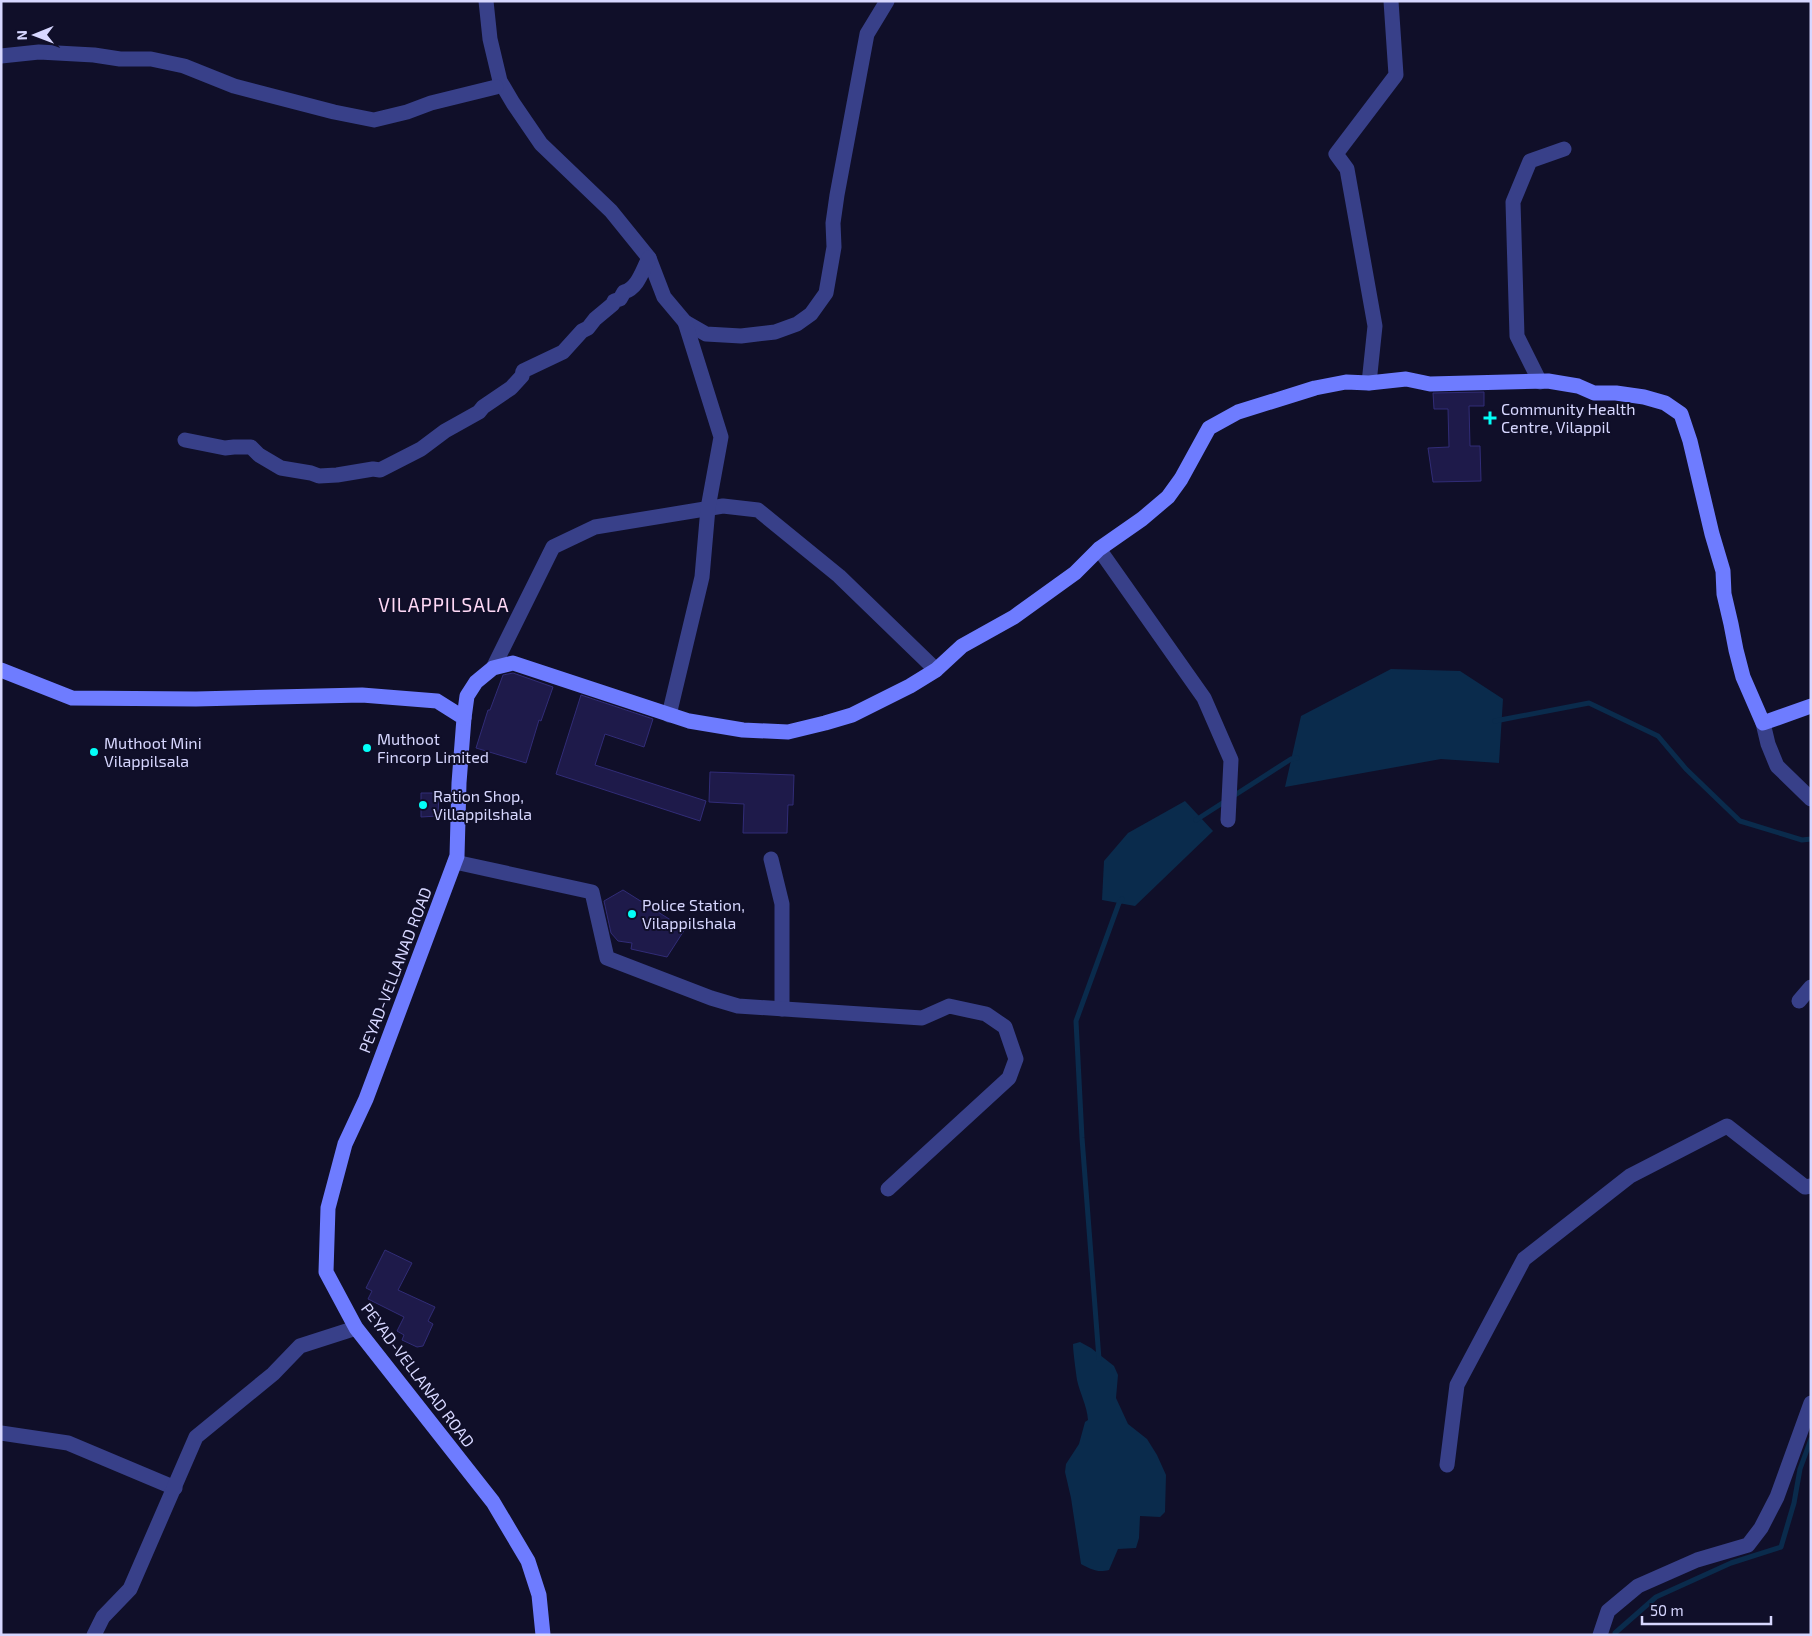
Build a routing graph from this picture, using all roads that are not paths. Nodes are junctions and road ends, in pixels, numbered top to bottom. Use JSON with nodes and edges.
{"nodes":[{"id":1,"x":486,"y":1,"type":"edge"},
{"id":2,"x":887,"y":1,"type":"edge"},
{"id":3,"x":1391,"y":1,"type":"edge"},
{"id":4,"x":1,"y":56,"type":"edge"},
{"id":5,"x":496,"y":87,"type":"dead end"},
{"id":6,"x":1564,"y":149,"type":"dead end"},
{"id":7,"x":649,"y":258,"type":"junction"},
{"id":8,"x":685,"y":322,"type":"junction"},
{"id":9,"x":1540,"y":382,"type":"junction"},
{"id":10,"x":1369,"y":383,"type":"junction"},
{"id":11,"x":185,"y":440,"type":"dead end"},
{"id":12,"x":708,"y":508,"type":"junction"},
{"id":13,"x":1099,"y":549,"type":"junction"},
{"id":14,"x":493,"y":668,"type":"junction"},
{"id":15,"x":1,"y":670,"type":"edge"},
{"id":16,"x":936,"y":670,"type":"junction"},
{"id":17,"x":1811,"y":706,"type":"edge"},
{"id":18,"x":669,"y":715,"type":"junction"},
{"id":19,"x":464,"y":718,"type":"junction"},
{"id":20,"x":1763,"y":723,"type":"junction"},
{"id":21,"x":1811,"y":799,"type":"edge"},
{"id":22,"x":1228,"y":820,"type":"dead end"},
{"id":23,"x":772,"y":859,"type":"dead end"},
{"id":24,"x":455,"y":862,"type":"junction"},
{"id":25,"x":1811,"y":988,"type":"edge"},
{"id":26,"x":1799,"y":1001,"type":"dead end"},
{"id":27,"x":782,"y":1009,"type":"junction"},
{"id":28,"x":1811,"y":1186,"type":"edge"},
{"id":29,"x":888,"y":1189,"type":"dead end"},
{"id":30,"x":356,"y":1328,"type":"junction"},
{"id":31,"x":1811,"y":1403,"type":"edge"},
{"id":32,"x":1,"y":1433,"type":"edge"},
{"id":33,"x":1447,"y":1465,"type":"dead end"},
{"id":34,"x":175,"y":1488,"type":"junction"},
{"id":35,"x":94,"y":1635,"type":"edge"},
{"id":36,"x":543,"y":1635,"type":"edge"},
{"id":37,"x":1600,"y":1635,"type":"edge"}],
"edges":[{"from":1,"to":7,"type":"street"},
{"from":2,"to":8,"type":"street"},
{"from":3,"to":10,"type":"street"},
{"from":4,"to":5,"type":"street"},
{"from":6,"to":9,"type":"street"},
{"from":7,"to":8,"type":"street"},
{"from":7,"to":11,"type":"street"},
{"from":8,"to":12,"type":"street"},
{"from":9,"to":10,"type":"street"},
{"from":9,"to":20,"type":"street"},
{"from":10,"to":13,"type":"street"},
{"from":12,"to":14,"type":"street"},
{"from":12,"to":16,"type":"street"},
{"from":12,"to":18,"type":"street"},
{"from":13,"to":16,"type":"street"},
{"from":13,"to":22,"type":"street"},
{"from":14,"to":18,"type":"street"},
{"from":14,"to":19,"type":"street","name":"PEYAD-VELLANAD ROAD"},
{"from":15,"to":19,"type":"street"},
{"from":16,"to":18,"type":"street"},
{"from":17,"to":20,"type":"street"},
{"from":19,"to":24,"type":"street","name":"PEYAD-VELLANAD ROAD"},
{"from":20,"to":21,"type":"street"},
{"from":23,"to":27,"type":"street"},
{"from":24,"to":27,"type":"street"},
{"from":24,"to":30,"type":"street","name":"PEYAD-VELLANAD ROAD"},
{"from":25,"to":26,"type":"street"},
{"from":27,"to":29,"type":"street"},
{"from":28,"to":33,"type":"street"},
{"from":30,"to":34,"type":"street"},
{"from":30,"to":36,"type":"street","name":"PEYAD-VELLANAD ROAD"},
{"from":31,"to":37,"type":"street"},
{"from":32,"to":34,"type":"street"},
{"from":34,"to":35,"type":"street"}]}
